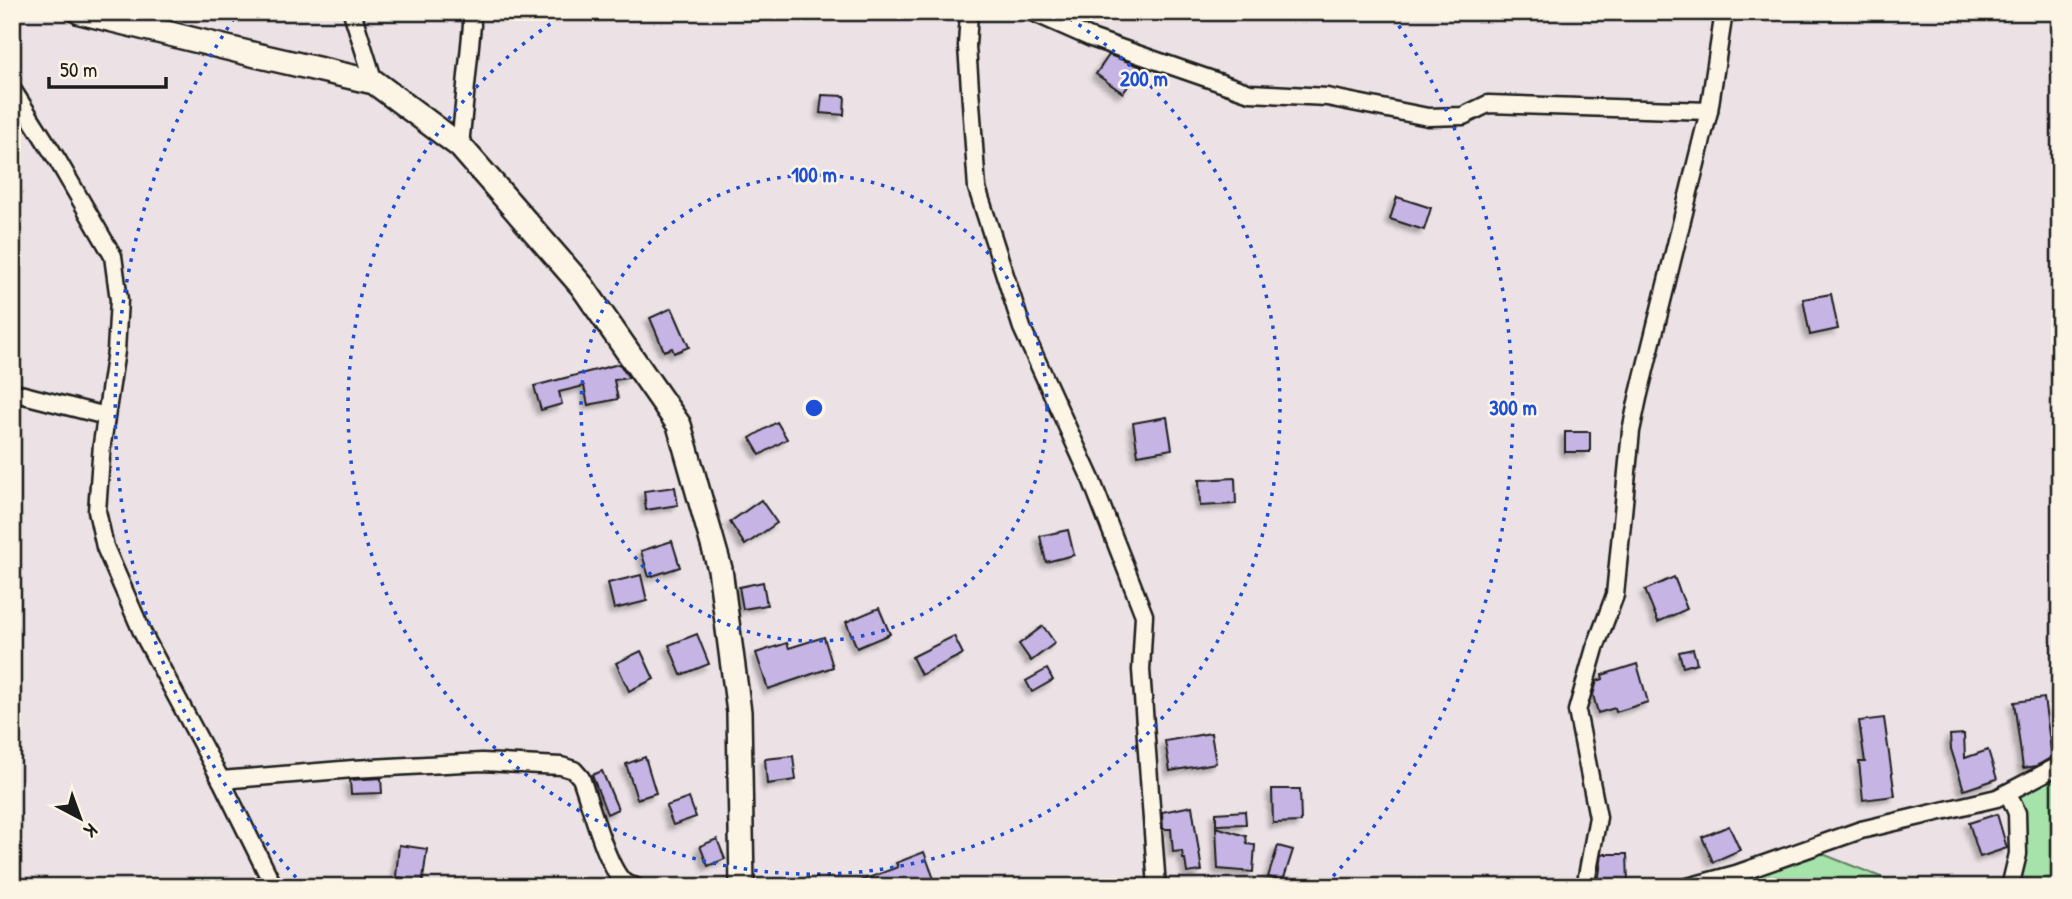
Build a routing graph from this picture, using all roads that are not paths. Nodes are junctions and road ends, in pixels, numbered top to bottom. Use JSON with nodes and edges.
{"nodes":[{"id":1,"x":80,"y":12,"type":"edge"},
{"id":2,"x":352,"y":12,"type":"edge"},
{"id":3,"x":471,"y":12,"type":"edge"},
{"id":4,"x":969,"y":12,"type":"edge"},
{"id":5,"x":1032,"y":12,"type":"edge"},
{"id":6,"x":1724,"y":12,"type":"edge"},
{"id":7,"x":374,"y":82,"type":"junction"},
{"id":8,"x":12,"y":89,"type":"edge"},
{"id":9,"x":1709,"y":111,"type":"junction"},
{"id":10,"x":460,"y":146,"type":"junction"},
{"id":11,"x":12,"y":392,"type":"edge"},
{"id":12,"x":106,"y":416,"type":"junction"},
{"id":13,"x":2060,"y":765,"type":"edge"},
{"id":14,"x":221,"y":780,"type":"junction"},
{"id":15,"x":2007,"y":793,"type":"junction"},
{"id":16,"x":274,"y":887,"type":"edge"},
{"id":17,"x":636,"y":887,"type":"edge"},
{"id":18,"x":741,"y":887,"type":"edge"},
{"id":19,"x":1157,"y":887,"type":"edge"},
{"id":20,"x":1585,"y":887,"type":"edge"},
{"id":21,"x":1688,"y":887,"type":"edge"},
{"id":22,"x":2010,"y":887,"type":"edge"}],
"edges":[{"from":1,"to":7,"type":"street"},
{"from":2,"to":7,"type":"street"},
{"from":3,"to":10,"type":"street"},
{"from":4,"to":19,"type":"street"},
{"from":5,"to":9,"type":"street"},
{"from":6,"to":9,"type":"street"},
{"from":7,"to":10,"type":"street"},
{"from":8,"to":12,"type":"street"},
{"from":9,"to":20,"type":"street"},
{"from":10,"to":18,"type":"street"},
{"from":11,"to":12,"type":"street"},
{"from":12,"to":14,"type":"street"},
{"from":13,"to":15,"type":"street"},
{"from":14,"to":16,"type":"street"},
{"from":14,"to":17,"type":"street"},
{"from":15,"to":21,"type":"street"},
{"from":15,"to":22,"type":"street"}]}
